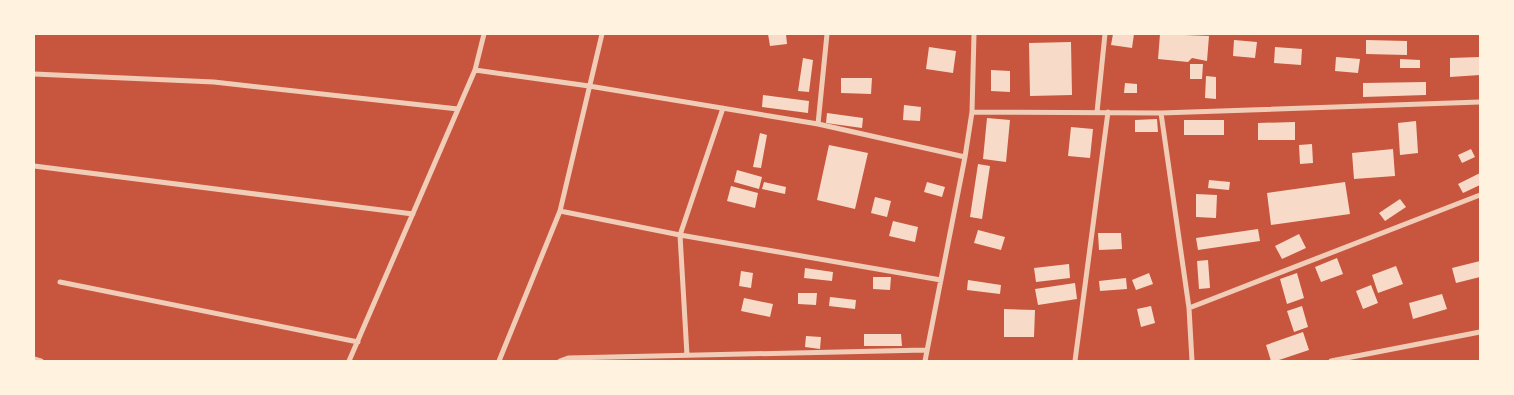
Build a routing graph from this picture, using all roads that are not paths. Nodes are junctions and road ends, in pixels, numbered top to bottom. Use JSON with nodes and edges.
{"nodes":[{"id":1,"x":484,"y":34,"type":"edge"},
{"id":2,"x":602,"y":34,"type":"edge"},
{"id":3,"x":827,"y":34,"type":"edge"},
{"id":4,"x":974,"y":34,"type":"edge"},
{"id":5,"x":1105,"y":34,"type":"edge"},
{"id":6,"x":475,"y":70,"type":"junction"},
{"id":7,"x":34,"y":74,"type":"edge"},
{"id":8,"x":589,"y":86,"type":"junction"},
{"id":9,"x":1480,"y":102,"type":"edge"},
{"id":10,"x":458,"y":108,"type":"junction"},
{"id":11,"x":723,"y":108,"type":"junction"},
{"id":12,"x":972,"y":112,"type":"junction"},
{"id":13,"x":1096,"y":112,"type":"junction"},
{"id":14,"x":1108,"y":112,"type":"junction"},
{"id":15,"x":1161,"y":113,"type":"junction"},
{"id":16,"x":818,"y":124,"type":"junction"},
{"id":17,"x":965,"y":157,"type":"junction"},
{"id":18,"x":34,"y":166,"type":"edge"},
{"id":19,"x":1480,"y":195,"type":"edge"},
{"id":20,"x":560,"y":211,"type":"junction"},
{"id":21,"x":413,"y":214,"type":"junction"},
{"id":22,"x":680,"y":235,"type":"junction"},
{"id":23,"x":941,"y":280,"type":"junction"},
{"id":24,"x":60,"y":282,"type":"dead end"},
{"id":25,"x":1189,"y":308,"type":"junction"},
{"id":26,"x":1480,"y":332,"type":"edge"},
{"id":27,"x":358,"y":342,"type":"junction"},
{"id":28,"x":926,"y":350,"type":"junction"},
{"id":29,"x":687,"y":355,"type":"junction"},
{"id":30,"x":34,"y":359,"type":"edge"},
{"id":31,"x":568,"y":360,"type":"edge"},
{"id":32,"x":41,"y":361,"type":"edge"},
{"id":33,"x":350,"y":361,"type":"edge"},
{"id":34,"x":499,"y":361,"type":"edge"},
{"id":35,"x":560,"y":361,"type":"edge"},
{"id":36,"x":925,"y":361,"type":"edge"},
{"id":37,"x":1075,"y":361,"type":"edge"},
{"id":38,"x":1192,"y":361,"type":"edge"},
{"id":39,"x":1331,"y":361,"type":"edge"}],
"edges":[{"from":1,"to":6,"type":"street"},
{"from":2,"to":8,"type":"street"},
{"from":3,"to":16,"type":"street"},
{"from":4,"to":12,"type":"street"},
{"from":5,"to":13,"type":"street"},
{"from":6,"to":8,"type":"street"},
{"from":6,"to":10,"type":"street"},
{"from":7,"to":10,"type":"street"},
{"from":8,"to":11,"type":"street"},
{"from":8,"to":20,"type":"street"},
{"from":9,"to":15,"type":"street"},
{"from":10,"to":21,"type":"street"},
{"from":11,"to":16,"type":"street"},
{"from":11,"to":22,"type":"street"},
{"from":12,"to":13,"type":"street"},
{"from":12,"to":17,"type":"street"},
{"from":13,"to":14,"type":"street"},
{"from":14,"to":15,"type":"street"},
{"from":14,"to":37,"type":"street"},
{"from":15,"to":25,"type":"street"},
{"from":16,"to":17,"type":"street"},
{"from":17,"to":23,"type":"street"},
{"from":18,"to":21,"type":"street"},
{"from":19,"to":25,"type":"street"},
{"from":20,"to":22,"type":"street"},
{"from":20,"to":34,"type":"street"},
{"from":21,"to":27,"type":"street"},
{"from":22,"to":23,"type":"street"},
{"from":22,"to":29,"type":"street"},
{"from":23,"to":28,"type":"street"},
{"from":24,"to":27,"type":"street"},
{"from":25,"to":38,"type":"street"},
{"from":26,"to":39,"type":"street"},
{"from":27,"to":33,"type":"street"},
{"from":28,"to":29,"type":"street"},
{"from":28,"to":36,"type":"street"},
{"from":29,"to":31,"type":"street"},
{"from":30,"to":32,"type":"street"},
{"from":31,"to":35,"type":"street"}]}
